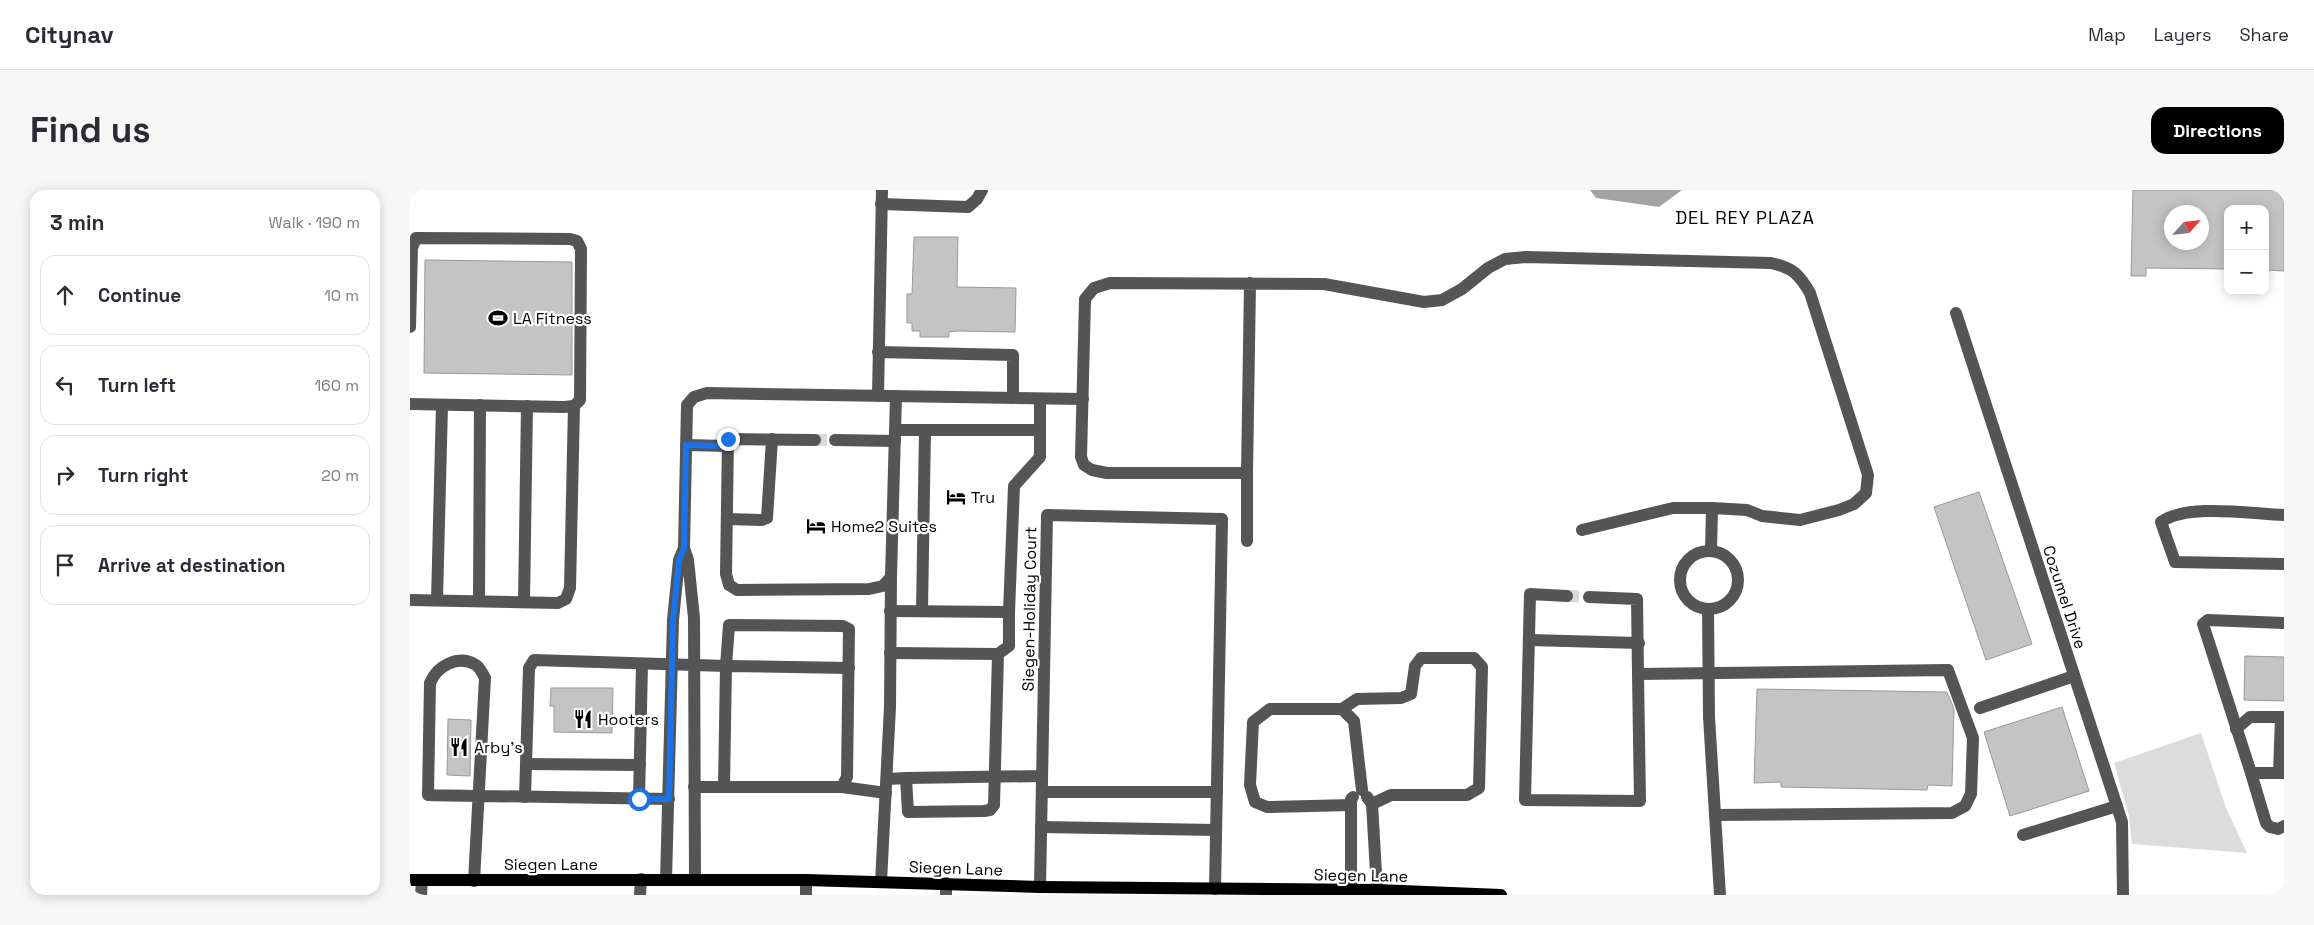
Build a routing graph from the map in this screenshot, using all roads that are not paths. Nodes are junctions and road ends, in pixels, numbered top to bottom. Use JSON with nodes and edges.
{"nodes":[{"id":1,"x":882,"y":190,"type":"edge"},
{"id":2,"x":982,"y":190,"type":"edge"},
{"id":3,"x":881,"y":204,"type":"junction"},
{"id":4,"x":1250,"y":283,"type":"junction"},
{"id":5,"x":1956,"y":312,"type":"dead end"},
{"id":6,"x":410,"y":327,"type":"edge"},
{"id":7,"x":878,"y":352,"type":"junction"},
{"id":8,"x":878,"y":396,"type":"junction"},
{"id":9,"x":896,"y":396,"type":"junction"},
{"id":10,"x":1013,"y":398,"type":"junction"},
{"id":11,"x":1040,"y":399,"type":"junction"},
{"id":12,"x":1082,"y":399,"type":"junction"},
{"id":13,"x":410,"y":404,"type":"edge"},
{"id":14,"x":442,"y":405,"type":"junction"},
{"id":15,"x":480,"y":406,"type":"junction"},
{"id":16,"x":528,"y":406,"type":"junction"},
{"id":17,"x":574,"y":406,"type":"junction"},
{"id":18,"x":925,"y":430,"type":"junction"},
{"id":19,"x":1040,"y":430,"type":"junction"},
{"id":20,"x":895,"y":435,"type":"junction"},
{"id":21,"x":772,"y":439,"type":"junction"},
{"id":22,"x":815,"y":440,"type":"tunnel mouth"},
{"id":23,"x":834,"y":440,"type":"tunnel mouth"},
{"id":24,"x":686,"y":445,"type":"junction"},
{"id":25,"x":728,"y":446,"type":"junction"},
{"id":26,"x":1247,"y":473,"type":"junction"},
{"id":27,"x":1712,"y":508,"type":"junction"},
{"id":28,"x":2284,"y":515,"type":"edge"},
{"id":29,"x":727,"y":518,"type":"junction"},
{"id":30,"x":1582,"y":530,"type":"dead end"},
{"id":31,"x":1247,"y":541,"type":"dead end"},
{"id":32,"x":684,"y":548,"type":"junction"},
{"id":33,"x":1711,"y":551,"type":"junction"},
{"id":34,"x":2284,"y":564,"type":"edge"},
{"id":35,"x":891,"y":575,"type":"junction"},
{"id":36,"x":1567,"y":596,"type":"tunnel mouth"},
{"id":37,"x":1589,"y":597,"type":"tunnel mouth"},
{"id":38,"x":410,"y":600,"type":"edge"},
{"id":39,"x":438,"y":600,"type":"junction"},
{"id":40,"x":479,"y":601,"type":"junction"},
{"id":41,"x":524,"y":602,"type":"junction"},
{"id":42,"x":890,"y":610,"type":"junction"},
{"id":43,"x":1708,"y":610,"type":"junction"},
{"id":44,"x":922,"y":611,"type":"junction"},
{"id":45,"x":1009,"y":612,"type":"junction"},
{"id":46,"x":2284,"y":623,"type":"edge"},
{"id":47,"x":1530,"y":640,"type":"junction"},
{"id":48,"x":1638,"y":643,"type":"junction"},
{"id":49,"x":890,"y":652,"type":"junction"},
{"id":50,"x":998,"y":654,"type":"junction"},
{"id":51,"x":642,"y":664,"type":"junction"},
{"id":52,"x":672,"y":665,"type":"junction"},
{"id":53,"x":694,"y":666,"type":"junction"},
{"id":54,"x":726,"y":666,"type":"junction"},
{"id":55,"x":848,"y":668,"type":"junction"},
{"id":56,"x":1708,"y":672,"type":"junction"},
{"id":57,"x":1638,"y":674,"type":"junction"},
{"id":58,"x":2074,"y":676,"type":"junction"},
{"id":59,"x":1980,"y":708,"type":"dead end"},
{"id":60,"x":1342,"y":709,"type":"junction"},
{"id":61,"x":2282,"y":717,"type":"edge"},
{"id":62,"x":2236,"y":729,"type":"junction"},
{"id":63,"x":526,"y":764,"type":"junction"},
{"id":64,"x":640,"y":765,"type":"junction"},
{"id":65,"x":2251,"y":773,"type":"junction"},
{"id":66,"x":2282,"y":773,"type":"edge"},
{"id":67,"x":996,"y":776,"type":"junction"},
{"id":68,"x":1042,"y":776,"type":"junction"},
{"id":69,"x":906,"y":778,"type":"junction"},
{"id":70,"x":887,"y":779,"type":"junction"},
{"id":71,"x":694,"y":787,"type":"junction"},
{"id":72,"x":724,"y":787,"type":"junction"},
{"id":73,"x":842,"y":787,"type":"junction"},
{"id":74,"x":1362,"y":790,"type":"junction"},
{"id":75,"x":1042,"y":792,"type":"junction"},
{"id":76,"x":1217,"y":792,"type":"junction"},
{"id":77,"x":886,"y":793,"type":"junction"},
{"id":78,"x":480,"y":796,"type":"junction"},
{"id":79,"x":525,"y":797,"type":"junction"},
{"id":80,"x":639,"y":799,"type":"junction"},
{"id":81,"x":669,"y":799,"type":"junction"},
{"id":82,"x":1351,"y":804,"type":"junction"},
{"id":83,"x":1372,"y":804,"type":"junction"},
{"id":84,"x":2117,"y":806,"type":"junction"},
{"id":85,"x":1715,"y":815,"type":"junction"},
{"id":86,"x":2284,"y":826,"type":"edge"},
{"id":87,"x":1041,"y":827,"type":"junction"},
{"id":88,"x":1216,"y":830,"type":"junction"},
{"id":89,"x":2023,"y":835,"type":"dead end"},
{"id":90,"x":641,"y":879,"type":"junction"},
{"id":91,"x":416,"y":880,"type":"edge"},
{"id":92,"x":666,"y":880,"type":"junction"},
{"id":93,"x":695,"y":880,"type":"junction"},
{"id":94,"x":806,"y":880,"type":"junction"},
{"id":95,"x":474,"y":881,"type":"junction"},
{"id":96,"x":881,"y":882,"type":"junction"},
{"id":97,"x":1040,"y":887,"type":"junction"},
{"id":98,"x":946,"y":889,"type":"edge"},
{"id":99,"x":1215,"y":890,"type":"junction"},
{"id":100,"x":1377,"y":890,"type":"junction"},
{"id":101,"x":1129,"y":891,"type":"edge"},
{"id":102,"x":1350,"y":891,"type":"junction"},
{"id":103,"x":1198,"y":892,"type":"edge"},
{"id":104,"x":1336,"y":893,"type":"edge"},
{"id":105,"x":1420,"y":893,"type":"edge"},
{"id":106,"x":1460,"y":894,"type":"edge"},
{"id":107,"x":421,"y":895,"type":"edge"},
{"id":108,"x":640,"y":895,"type":"edge"},
{"id":109,"x":806,"y":895,"type":"edge"},
{"id":110,"x":1501,"y":895,"type":"edge"},
{"id":111,"x":1720,"y":895,"type":"edge"},
{"id":112,"x":2123,"y":895,"type":"edge"}],
"edges":[{"from":1,"to":3,"type":"street"},
{"from":2,"to":3,"type":"street"},
{"from":3,"to":7,"type":"street"},
{"from":4,"to":12,"type":"street"},
{"from":4,"to":26,"type":"street"},
{"from":4,"to":27,"type":"street"},
{"from":5,"to":58,"type":"street","name":"Cozumel Drive"},
{"from":6,"to":17,"type":"street"},
{"from":7,"to":8,"type":"street"},
{"from":7,"to":10,"type":"street"},
{"from":8,"to":9,"type":"street"},
{"from":8,"to":24,"type":"street"},
{"from":9,"to":10,"type":"street"},
{"from":9,"to":20,"type":"street"},
{"from":10,"to":11,"type":"street"},
{"from":11,"to":12,"type":"street"},
{"from":11,"to":19,"type":"street"},
{"from":12,"to":26,"type":"street"},
{"from":13,"to":14,"type":"street"},
{"from":14,"to":15,"type":"street"},
{"from":14,"to":39,"type":"street"},
{"from":15,"to":16,"type":"street"},
{"from":15,"to":40,"type":"street"},
{"from":16,"to":17,"type":"street"},
{"from":16,"to":41,"type":"street"},
{"from":17,"to":41,"type":"street"},
{"from":18,"to":19,"type":"street"},
{"from":18,"to":20,"type":"street"},
{"from":18,"to":44,"type":"street"},
{"from":19,"to":45,"type":"street"},
{"from":20,"to":23,"type":"street"},
{"from":20,"to":35,"type":"street"},
{"from":21,"to":22,"type":"street"},
{"from":21,"to":25,"type":"street"},
{"from":21,"to":29,"type":"street"},
{"from":24,"to":25,"type":"street"},
{"from":24,"to":32,"type":"street"},
{"from":25,"to":29,"type":"street"},
{"from":26,"to":31,"type":"street"},
{"from":27,"to":30,"type":"street"},
{"from":27,"to":33,"type":"street"},
{"from":28,"to":34,"type":"street"},
{"from":29,"to":35,"type":"street"},
{"from":32,"to":52,"type":"street"},
{"from":32,"to":53,"type":"street"},
{"from":33,"to":43,"type":"street"},
{"from":33,"to":43,"type":"street"},
{"from":35,"to":42,"type":"street"},
{"from":36,"to":47,"type":"street"},
{"from":37,"to":48,"type":"street"},
{"from":38,"to":39,"type":"street"},
{"from":39,"to":40,"type":"street"},
{"from":40,"to":41,"type":"street"},
{"from":42,"to":44,"type":"street"},
{"from":42,"to":49,"type":"street"},
{"from":43,"to":56,"type":"street"},
{"from":44,"to":45,"type":"street"},
{"from":45,"to":50,"type":"street"},
{"from":46,"to":62,"type":"street"},
{"from":47,"to":48,"type":"street"},
{"from":47,"to":57,"type":"street"},
{"from":48,"to":57,"type":"street"},
{"from":49,"to":50,"type":"street"},
{"from":49,"to":70,"type":"street"},
{"from":50,"to":67,"type":"street"},
{"from":51,"to":52,"type":"street"},
{"from":51,"to":63,"type":"street"},
{"from":51,"to":64,"type":"street"},
{"from":52,"to":53,"type":"street"},
{"from":52,"to":81,"type":"street"},
{"from":53,"to":54,"type":"street"},
{"from":53,"to":71,"type":"street"},
{"from":54,"to":55,"type":"street"},
{"from":54,"to":55,"type":"street"},
{"from":54,"to":72,"type":"street"},
{"from":55,"to":73,"type":"street"},
{"from":56,"to":57,"type":"street"},
{"from":56,"to":85,"type":"street"},
{"from":56,"to":85,"type":"street"},
{"from":58,"to":59,"type":"street"},
{"from":58,"to":84,"type":"street","name":"Cozumel Drive"},
{"from":60,"to":74,"type":"street"},
{"from":60,"to":82,"type":"street"},
{"from":60,"to":83,"type":"street"},
{"from":61,"to":62,"type":"street"},
{"from":61,"to":66,"type":"street"},
{"from":62,"to":65,"type":"street"},
{"from":63,"to":64,"type":"street"},
{"from":63,"to":79,"type":"street"},
{"from":64,"to":80,"type":"street"},
{"from":65,"to":66,"type":"street"},
{"from":65,"to":86,"type":"street"},
{"from":67,"to":68,"type":"street"},
{"from":67,"to":69,"type":"street"},
{"from":67,"to":69,"type":"street"},
{"from":68,"to":75,"type":"street","name":"Siegen-Holiday Court"},
{"from":68,"to":76,"type":"street","name":"Siegen-Holiday Court"},
{"from":69,"to":70,"type":"street"},
{"from":70,"to":77,"type":"street"},
{"from":71,"to":72,"type":"street"},
{"from":71,"to":93,"type":"street"},
{"from":72,"to":73,"type":"street"},
{"from":73,"to":77,"type":"street"},
{"from":74,"to":82,"type":"street"},
{"from":74,"to":83,"type":"street"},
{"from":75,"to":76,"type":"street"},
{"from":75,"to":87,"type":"street","name":"Siegen-Holiday Court"},
{"from":76,"to":88,"type":"street","name":"Siegen-Holiday Court"},
{"from":77,"to":96,"type":"street"},
{"from":78,"to":78,"type":"street"},
{"from":78,"to":79,"type":"street"},
{"from":78,"to":95,"type":"street"},
{"from":79,"to":80,"type":"street"},
{"from":80,"to":81,"type":"street"},
{"from":81,"to":92,"type":"street"},
{"from":82,"to":102,"type":"street"},
{"from":83,"to":100,"type":"street"},
{"from":84,"to":89,"type":"street"},
{"from":84,"to":112,"type":"street","name":"Cozumel Drive"},
{"from":85,"to":111,"type":"street"},
{"from":87,"to":88,"type":"street"},
{"from":87,"to":97,"type":"street","name":"Siegen-Holiday Court"},
{"from":88,"to":99,"type":"street","name":"Siegen-Holiday Court"},
{"from":90,"to":92,"type":"main road","name":"Siegen Lane"},
{"from":90,"to":95,"type":"main road","name":"Siegen Lane"},
{"from":90,"to":108,"type":"street"},
{"from":91,"to":95,"type":"main road","name":"Siegen Lane"},
{"from":91,"to":107,"type":"street"},
{"from":92,"to":93,"type":"main road","name":"Siegen Lane"},
{"from":93,"to":94,"type":"main road","name":"Siegen Lane"},
{"from":94,"to":96,"type":"main road","name":"Siegen Lane"},
{"from":94,"to":109,"type":"street"},
{"from":96,"to":98,"type":"main road","name":"Siegen Lane"},
{"from":97,"to":98,"type":"main road","name":"Siegen Lane"},
{"from":97,"to":101,"type":"main road","name":"Siegen Lane"},
{"from":99,"to":103,"type":"main road","name":"Siegen Lane"},
{"from":99,"to":104,"type":"main road","name":"Siegen Lane"},
{"from":100,"to":102,"type":"main road","name":"Siegen Lane"},
{"from":100,"to":105,"type":"main road","name":"Siegen Lane"},
{"from":101,"to":103,"type":"main road","name":"Siegen Lane"},
{"from":102,"to":104,"type":"main road","name":"Siegen Lane"},
{"from":105,"to":106,"type":"main road","name":"Siegen Lane"},
{"from":106,"to":110,"type":"main road","name":"Siegen Lane"}]}
